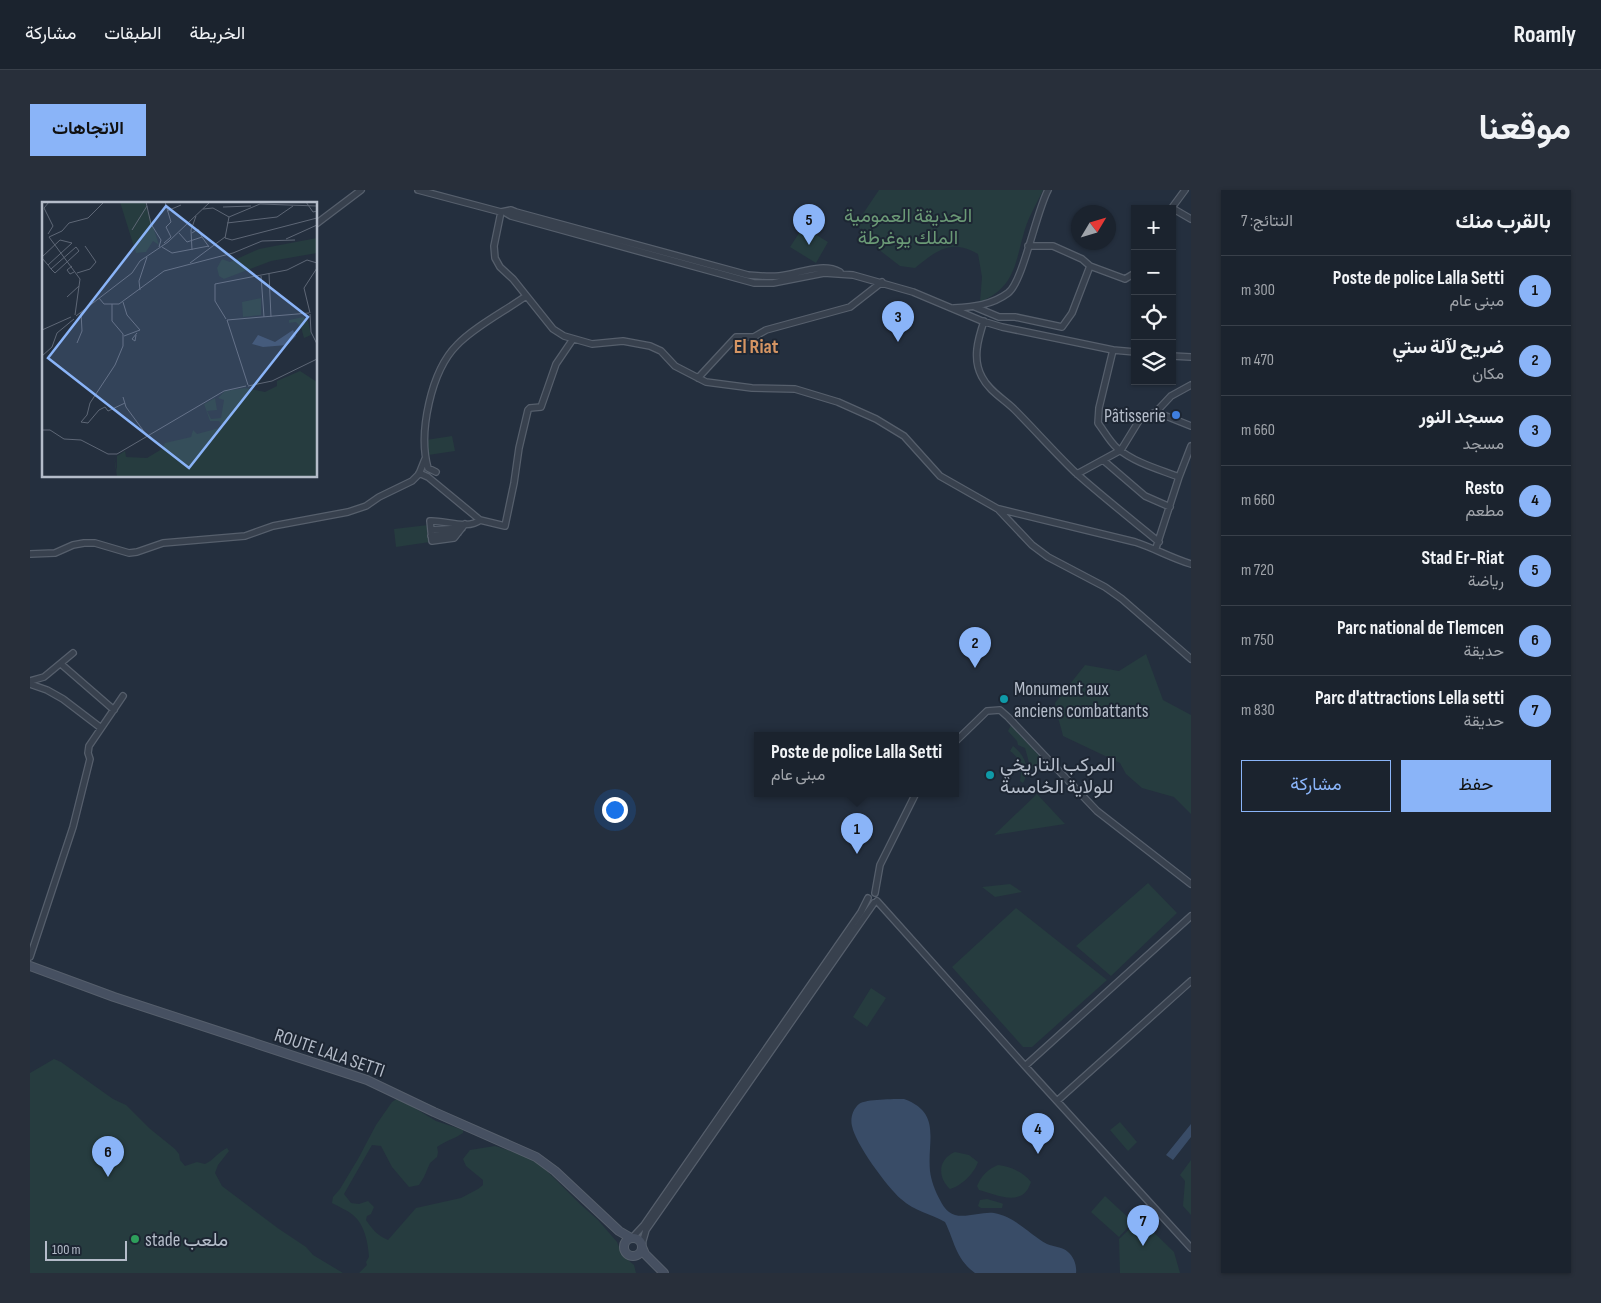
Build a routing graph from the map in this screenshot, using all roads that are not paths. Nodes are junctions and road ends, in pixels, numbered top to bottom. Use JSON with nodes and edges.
{"nodes":[{"id":1,"x":360,"y":190,"type":"edge"},
{"id":2,"x":418,"y":190,"type":"edge"},
{"id":3,"x":1048,"y":190,"type":"edge"},
{"id":4,"x":1185,"y":190,"type":"edge"},
{"id":5,"x":1174,"y":205,"type":"edge"},
{"id":6,"x":1176,"y":210,"type":"edge"},
{"id":7,"x":504,"y":212,"type":"junction"},
{"id":8,"x":1191,"y":219,"type":"edge"},
{"id":9,"x":318,"y":222,"type":"edge"},
{"id":10,"x":1028,"y":246,"type":"junction"},
{"id":11,"x":1090,"y":266,"type":"junction"},
{"id":12,"x":1131,"y":275,"type":"edge"},
{"id":13,"x":882,"y":282,"type":"junction"},
{"id":14,"x":526,"y":296,"type":"junction"},
{"id":15,"x":975,"y":307,"type":"junction"},
{"id":16,"x":949,"y":308,"type":"junction"},
{"id":17,"x":984,"y":321,"type":"junction"},
{"id":18,"x":573,"y":339,"type":"junction"},
{"id":19,"x":1113,"y":350,"type":"junction"},
{"id":20,"x":1131,"y":352,"type":"edge"},
{"id":21,"x":1176,"y":356,"type":"edge"},
{"id":22,"x":1191,"y":357,"type":"edge"},
{"id":23,"x":698,"y":378,"type":"junction"},
{"id":24,"x":1191,"y":385,"type":"edge"},
{"id":25,"x":1156,"y":412,"type":"junction"},
{"id":26,"x":1191,"y":426,"type":"edge"},
{"id":27,"x":1191,"y":446,"type":"edge"},
{"id":28,"x":1120,"y":450,"type":"junction"},
{"id":29,"x":425,"y":459,"type":"junction"},
{"id":30,"x":1103,"y":460,"type":"junction"},
{"id":31,"x":436,"y":472,"type":"dead end"},
{"id":32,"x":419,"y":473,"type":"junction"},
{"id":33,"x":1078,"y":474,"type":"junction"},
{"id":34,"x":1179,"y":477,"type":"junction"},
{"id":35,"x":1170,"y":507,"type":"junction"},
{"id":36,"x":998,"y":509,"type":"junction"},
{"id":37,"x":480,"y":520,"type":"junction"},
{"id":38,"x":462,"y":528,"type":"junction"},
{"id":39,"x":1159,"y":542,"type":"junction"},
{"id":40,"x":1156,"y":548,"type":"junction"},
{"id":41,"x":30,"y":554,"type":"edge"},
{"id":42,"x":1191,"y":564,"type":"edge"},
{"id":43,"x":73,"y":653,"type":"dead end"},
{"id":44,"x":1191,"y":659,"type":"edge"},
{"id":45,"x":61,"y":664,"type":"junction"},
{"id":46,"x":44,"y":677,"type":"junction"},
{"id":47,"x":30,"y":683,"type":"edge"},
{"id":48,"x":43,"y":688,"type":"junction"},
{"id":49,"x":123,"y":696,"type":"dead end"},
{"id":50,"x":114,"y":710,"type":"junction"},
{"id":51,"x":101,"y":728,"type":"junction"},
{"id":52,"x":959,"y":738,"type":"edge"},
{"id":53,"x":914,"y":797,"type":"edge"},
{"id":54,"x":1191,"y":884,"type":"edge"},
{"id":55,"x":875,"y":893,"type":"junction"},
{"id":56,"x":868,"y":898,"type":"junction"},
{"id":57,"x":876,"y":902,"type":"junction"},
{"id":58,"x":1191,"y":916,"type":"edge"},
{"id":59,"x":30,"y":957,"type":"edge"},
{"id":60,"x":30,"y":966,"type":"edge"},
{"id":61,"x":1191,"y":981,"type":"edge"},
{"id":62,"x":1025,"y":1066,"type":"junction"},
{"id":63,"x":1057,"y":1101,"type":"junction"},
{"id":64,"x":598,"y":1211,"type":"junction"},
{"id":65,"x":632,"y":1238,"type":"junction"},
{"id":66,"x":642,"y":1246,"type":"junction"},
{"id":67,"x":624,"y":1247,"type":"junction"},
{"id":68,"x":1191,"y":1248,"type":"edge"},
{"id":69,"x":634,"y":1256,"type":"junction"},
{"id":70,"x":663,"y":1273,"type":"edge"}],
"edges":[{"from":1,"to":9,"type":"street"},
{"from":2,"to":7,"type":"street"},
{"from":3,"to":10,"type":"street"},
{"from":4,"to":5,"type":"street"},
{"from":6,"to":8,"type":"street"},
{"from":7,"to":13,"type":"street"},
{"from":7,"to":14,"type":"street"},
{"from":10,"to":11,"type":"street"},
{"from":10,"to":15,"type":"street"},
{"from":11,"to":12,"type":"street"},
{"from":11,"to":15,"type":"street"},
{"from":13,"to":16,"type":"street"},
{"from":13,"to":23,"type":"street"},
{"from":14,"to":18,"type":"street"},
{"from":14,"to":29,"type":"street"},
{"from":15,"to":16,"type":"street"},
{"from":16,"to":17,"type":"street"},
{"from":17,"to":19,"type":"street"},
{"from":17,"to":33,"type":"street"},
{"from":18,"to":23,"type":"street"},
{"from":18,"to":37,"type":"street"},
{"from":19,"to":20,"type":"street"},
{"from":19,"to":28,"type":"street"},
{"from":21,"to":22,"type":"street"},
{"from":23,"to":36,"type":"street"},
{"from":24,"to":25,"type":"street"},
{"from":25,"to":26,"type":"street"},
{"from":25,"to":28,"type":"street"},
{"from":27,"to":34,"type":"street"},
{"from":28,"to":30,"type":"street"},
{"from":28,"to":34,"type":"street"},
{"from":29,"to":31,"type":"street"},
{"from":29,"to":32,"type":"street"},
{"from":30,"to":33,"type":"street"},
{"from":30,"to":35,"type":"street"},
{"from":32,"to":37,"type":"street"},
{"from":32,"to":41,"type":"street"},
{"from":33,"to":39,"type":"street"},
{"from":34,"to":35,"type":"street"},
{"from":35,"to":39,"type":"street"},
{"from":36,"to":40,"type":"street"},
{"from":36,"to":44,"type":"street"},
{"from":37,"to":38,"type":"street"},
{"from":38,"to":38,"type":"street"},
{"from":39,"to":40,"type":"street"},
{"from":40,"to":42,"type":"street"},
{"from":43,"to":45,"type":"street"},
{"from":45,"to":46,"type":"street"},
{"from":45,"to":50,"type":"street"},
{"from":46,"to":47,"type":"street"},
{"from":46,"to":48,"type":"street"},
{"from":47,"to":48,"type":"street"},
{"from":48,"to":51,"type":"street"},
{"from":49,"to":50,"type":"street"},
{"from":50,"to":51,"type":"street"},
{"from":51,"to":59,"type":"street"},
{"from":52,"to":54,"type":"street"},
{"from":53,"to":55,"type":"street"},
{"from":55,"to":56,"type":"street"},
{"from":55,"to":57,"type":"street"},
{"from":56,"to":57,"type":"street"},
{"from":56,"to":65,"type":"street"},
{"from":57,"to":62,"type":"street"},
{"from":57,"to":66,"type":"street"},
{"from":58,"to":62,"type":"street"},
{"from":60,"to":64,"type":"main road","name":"ROUTE LALA SETTI"},
{"from":61,"to":63,"type":"street"},
{"from":62,"to":63,"type":"street"},
{"from":63,"to":68,"type":"street"},
{"from":64,"to":65,"type":"main road"},
{"from":64,"to":67,"type":"main road"},
{"from":65,"to":66,"type":"main road"},
{"from":65,"to":67,"type":"main road"},
{"from":66,"to":69,"type":"main road"},
{"from":66,"to":70,"type":"main road"},
{"from":67,"to":69,"type":"main road"},
{"from":69,"to":70,"type":"main road"}]}
